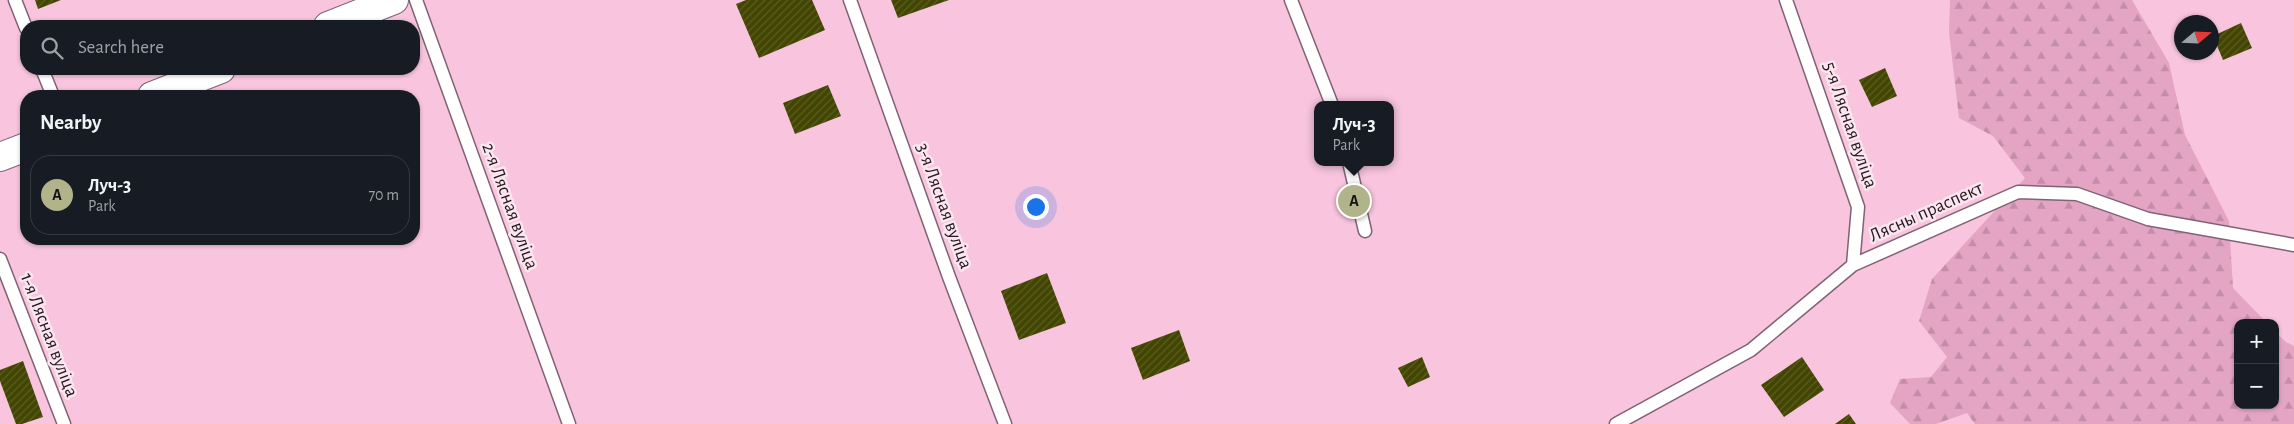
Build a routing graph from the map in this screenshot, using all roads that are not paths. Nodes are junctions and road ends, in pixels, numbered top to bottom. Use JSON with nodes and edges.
{"nodes":[{"id":1,"x":16,"y":0,"type":"edge"},
{"id":2,"x":394,"y":0,"type":"edge"},
{"id":3,"x":416,"y":0,"type":"edge"},
{"id":4,"x":850,"y":0,"type":"edge"},
{"id":5,"x":1291,"y":0,"type":"edge"},
{"id":6,"x":1786,"y":0,"type":"edge"},
{"id":7,"x":23,"y":20,"type":"edge"},
{"id":8,"x":343,"y":20,"type":"edge"},
{"id":9,"x":44,"y":75,"type":"edge"},
{"id":10,"x":206,"y":75,"type":"edge"},
{"id":11,"x":51,"y":90,"type":"edge"},
{"id":12,"x":167,"y":90,"type":"edge"},
{"id":13,"x":1330,"y":101,"type":"edge"},
{"id":14,"x":20,"y":150,"type":"edge"},
{"id":15,"x":0,"y":158,"type":"edge"},
{"id":16,"x":1350,"y":166,"type":"edge"},
{"id":17,"x":1365,"y":231,"type":"dead end"},
{"id":18,"x":2294,"y":245,"type":"edge"},
{"id":19,"x":0,"y":258,"type":"edge"},
{"id":20,"x":1853,"y":265,"type":"junction"},
{"id":21,"x":64,"y":424,"type":"edge"},
{"id":22,"x":569,"y":424,"type":"edge"},
{"id":23,"x":1004,"y":424,"type":"edge"},
{"id":24,"x":1616,"y":424,"type":"edge"}],
"edges":[{"from":1,"to":7,"type":"lane"},
{"from":2,"to":8,"type":"street"},
{"from":3,"to":22,"type":"lane","name":"2-я Лясная вуліца"},
{"from":4,"to":23,"type":"lane","name":"3-я Лясная вуліца"},
{"from":5,"to":13,"type":"lane"},
{"from":6,"to":20,"type":"lane","name":"5-я Лясная вуліца"},
{"from":9,"to":11,"type":"lane"},
{"from":10,"to":12,"type":"street"},
{"from":14,"to":15,"type":"street"},
{"from":16,"to":17,"type":"lane"},
{"from":18,"to":20,"type":"lane","name":"Лясны праспект"},
{"from":19,"to":21,"type":"lane","name":"1-я Лясная вуліца"},
{"from":20,"to":24,"type":"lane","name":"Лясны праспект"}]}
